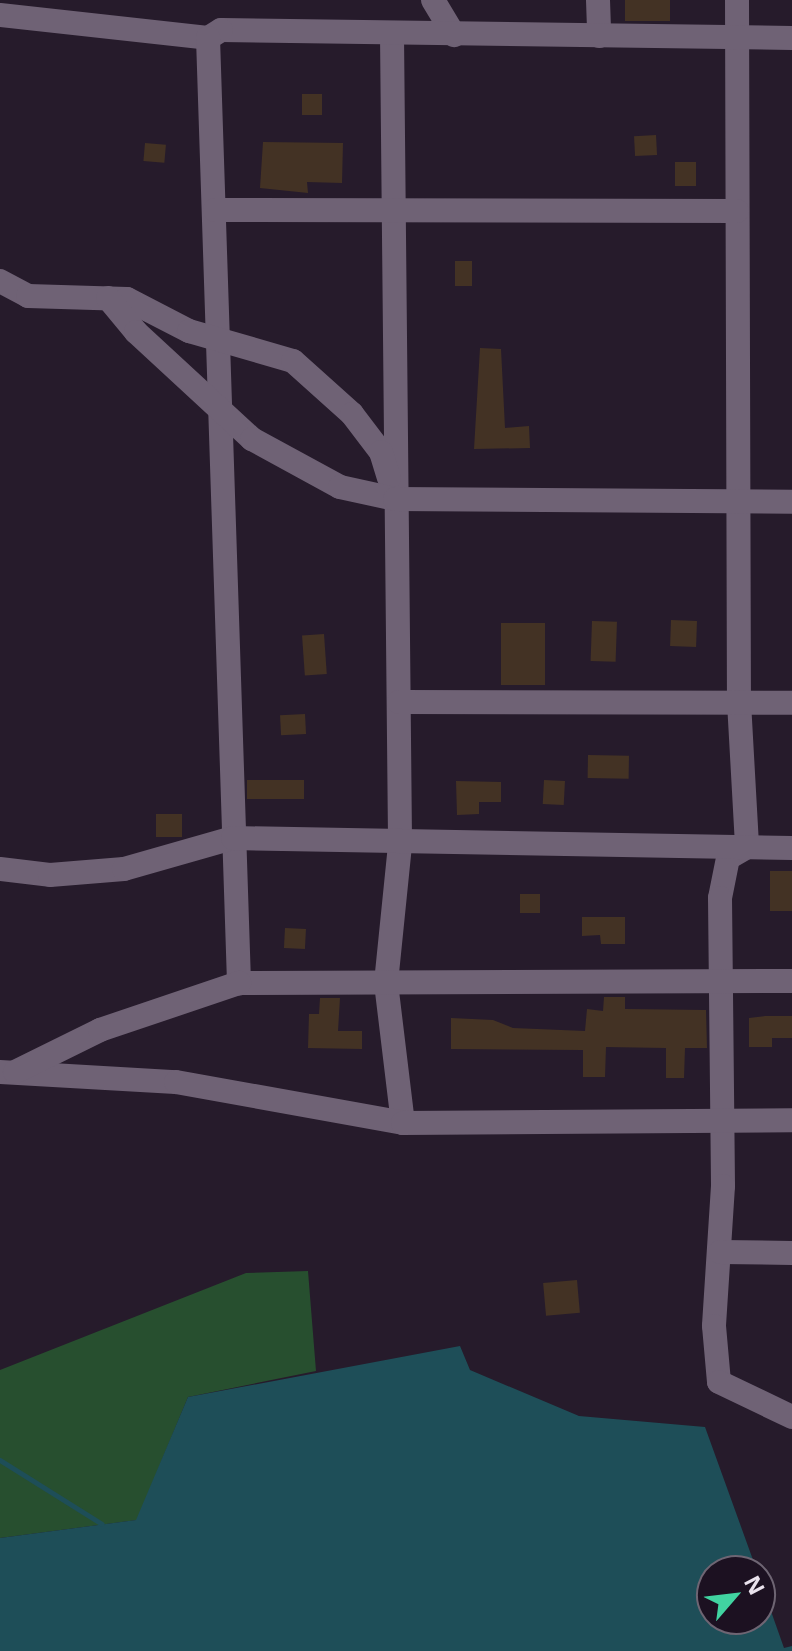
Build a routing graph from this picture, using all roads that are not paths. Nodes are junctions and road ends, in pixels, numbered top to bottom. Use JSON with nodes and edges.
{"nodes":[{"id":1,"x":433,"y":0,"type":"edge"},
{"id":2,"x":453,"y":0,"type":"edge"},
{"id":3,"x":598,"y":0,"type":"edge"},
{"id":4,"x":737,"y":0,"type":"edge"},
{"id":5,"x":0,"y":15,"type":"edge"},
{"id":6,"x":392,"y":35,"type":"junction"},
{"id":7,"x":454,"y":35,"type":"junction"},
{"id":8,"x":599,"y":36,"type":"junction"},
{"id":9,"x":208,"y":38,"type":"junction"},
{"id":10,"x":737,"y":38,"type":"junction"},
{"id":11,"x":792,"y":38,"type":"edge"},
{"id":12,"x":215,"y":210,"type":"junction"},
{"id":13,"x":393,"y":210,"type":"junction"},
{"id":14,"x":737,"y":211,"type":"junction"},
{"id":15,"x":0,"y":281,"type":"edge"},
{"id":16,"x":108,"y":298,"type":"junction"},
{"id":17,"x":220,"y":341,"type":"junction"},
{"id":18,"x":222,"y":412,"type":"junction"},
{"id":19,"x":395,"y":499,"type":"junction"},
{"id":20,"x":737,"y":502,"type":"junction"},
{"id":21,"x":792,"y":502,"type":"edge"},
{"id":22,"x":399,"y":702,"type":"junction"},
{"id":23,"x":739,"y":702,"type":"junction"},
{"id":24,"x":792,"y":703,"type":"edge"},
{"id":25,"x":233,"y":838,"type":"junction"},
{"id":26,"x":400,"y":845,"type":"junction"},
{"id":27,"x":747,"y":847,"type":"junction"},
{"id":28,"x":792,"y":848,"type":"edge"},
{"id":29,"x":0,"y":869,"type":"edge"},
{"id":30,"x":721,"y":977,"type":"junction"},
{"id":31,"x":792,"y":981,"type":"edge"},
{"id":32,"x":239,"y":983,"type":"junction"},
{"id":33,"x":386,"y":983,"type":"junction"},
{"id":34,"x":6,"y":1072,"type":"edge"},
{"id":35,"x":720,"y":1116,"type":"junction"},
{"id":36,"x":792,"y":1120,"type":"edge"},
{"id":37,"x":403,"y":1123,"type":"junction"},
{"id":38,"x":720,"y":1252,"type":"junction"},
{"id":39,"x":792,"y":1253,"type":"edge"},
{"id":40,"x":792,"y":1417,"type":"edge"}],
"edges":[{"from":1,"to":7,"type":"street"},
{"from":2,"to":7,"type":"street"},
{"from":3,"to":8,"type":"street"},
{"from":4,"to":10,"type":"street"},
{"from":5,"to":9,"type":"street"},
{"from":6,"to":7,"type":"street"},
{"from":6,"to":9,"type":"street"},
{"from":6,"to":13,"type":"street"},
{"from":7,"to":8,"type":"street"},
{"from":8,"to":10,"type":"street"},
{"from":9,"to":12,"type":"street"},
{"from":10,"to":11,"type":"street"},
{"from":10,"to":14,"type":"street"},
{"from":12,"to":13,"type":"street"},
{"from":12,"to":17,"type":"street"},
{"from":13,"to":14,"type":"street"},
{"from":13,"to":19,"type":"street"},
{"from":14,"to":20,"type":"street"},
{"from":15,"to":16,"type":"street"},
{"from":16,"to":17,"type":"street"},
{"from":16,"to":18,"type":"street"},
{"from":17,"to":18,"type":"street"},
{"from":17,"to":19,"type":"street"},
{"from":18,"to":19,"type":"street"},
{"from":18,"to":25,"type":"street"},
{"from":19,"to":20,"type":"street"},
{"from":19,"to":22,"type":"street"},
{"from":20,"to":21,"type":"street"},
{"from":20,"to":23,"type":"street"},
{"from":22,"to":23,"type":"street"},
{"from":22,"to":26,"type":"street"},
{"from":23,"to":24,"type":"street"},
{"from":23,"to":27,"type":"street"},
{"from":25,"to":26,"type":"street"},
{"from":25,"to":29,"type":"street"},
{"from":25,"to":32,"type":"street"},
{"from":26,"to":27,"type":"street"},
{"from":26,"to":33,"type":"street"},
{"from":27,"to":28,"type":"street"},
{"from":27,"to":30,"type":"street"},
{"from":30,"to":31,"type":"street"},
{"from":30,"to":33,"type":"street"},
{"from":30,"to":35,"type":"street"},
{"from":32,"to":33,"type":"street"},
{"from":32,"to":34,"type":"street"},
{"from":33,"to":37,"type":"street"},
{"from":34,"to":37,"type":"street"},
{"from":35,"to":36,"type":"street"},
{"from":35,"to":37,"type":"street"},
{"from":35,"to":38,"type":"street"},
{"from":38,"to":39,"type":"street"},
{"from":38,"to":40,"type":"street"}]}
